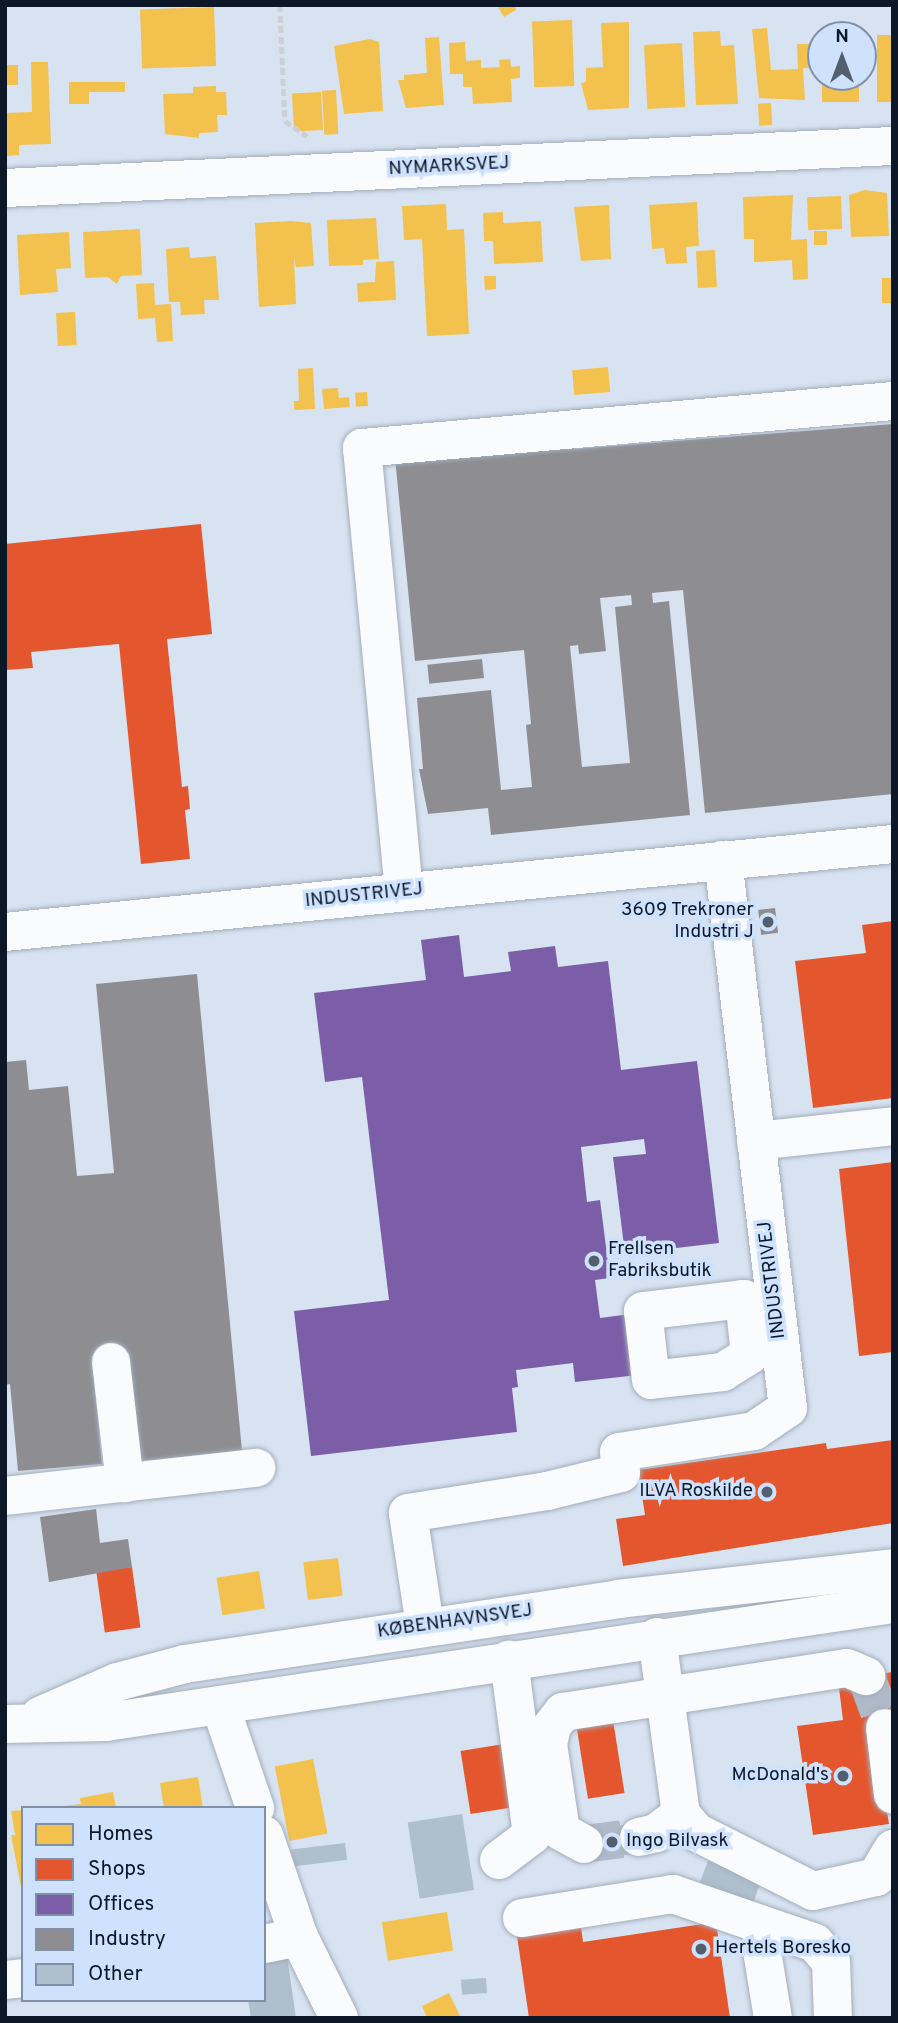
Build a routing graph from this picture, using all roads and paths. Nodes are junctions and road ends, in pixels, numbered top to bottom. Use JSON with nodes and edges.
{"nodes":[{"id":1,"x":280,"y":5,"type":"edge"},
{"id":2,"x":307,"y":136,"type":"dead end"},
{"id":3,"x":893,"y":146,"type":"edge"},
{"id":4,"x":5,"y":188,"type":"edge"},
{"id":5,"x":893,"y":401,"type":"edge"},
{"id":6,"x":893,"y":844,"type":"edge"},
{"id":7,"x":723,"y":860,"type":"junction"},
{"id":8,"x":404,"y":892,"type":"junction"},
{"id":9,"x":5,"y":932,"type":"edge"},
{"id":10,"x":893,"y":1126,"type":"edge"},
{"id":11,"x":756,"y":1142,"type":"junction"},
{"id":12,"x":111,"y":1362,"type":"dead end"},
{"id":13,"x":256,"y":1468,"type":"dead end"},
{"id":14,"x":125,"y":1482,"type":"junction"},
{"id":15,"x":5,"y":1496,"type":"edge"},
{"id":16,"x":893,"y":1568,"type":"edge"},
{"id":17,"x":827,"y":1574,"type":"junction"},
{"id":18,"x":893,"y":1604,"type":"edge"},
{"id":19,"x":425,"y":1626,"type":"junction"},
{"id":20,"x":657,"y":1637,"type":"junction"},
{"id":21,"x":509,"y":1660,"type":"junction"},
{"id":22,"x":866,"y":1676,"type":"dead end"},
{"id":23,"x":665,"y":1695,"type":"junction"},
{"id":24,"x":220,"y":1705,"type":"junction"},
{"id":25,"x":17,"y":1722,"type":"edge"},
{"id":26,"x":885,"y":1728,"type":"tunnel mouth"},
{"id":27,"x":893,"y":1795,"type":"edge"},
{"id":28,"x":254,"y":1806,"type":"edge"},
{"id":29,"x":681,"y":1814,"type":"junction"},
{"id":30,"x":639,"y":1837,"type":"tunnel mouth"},
{"id":31,"x":584,"y":1844,"type":"dead end"},
{"id":32,"x":266,"y":1847,"type":"edge"},
{"id":33,"x":893,"y":1849,"type":"edge"},
{"id":34,"x":499,"y":1860,"type":"dead end"},
{"id":35,"x":813,"y":1891,"type":"junction"},
{"id":36,"x":522,"y":1918,"type":"dead end"},
{"id":37,"x":282,"y":1940,"type":"edge"},
{"id":38,"x":815,"y":1943,"type":"junction"},
{"id":39,"x":761,"y":1945,"type":"dead end"},
{"id":40,"x":339,"y":2018,"type":"edge"},
{"id":41,"x":773,"y":2018,"type":"edge"},
{"id":42,"x":833,"y":2018,"type":"edge"}],
"edges":[{"from":1,"to":2,"type":"path"},
{"from":3,"to":4,"type":"street","name":"NYMARKSVEJ"},
{"from":5,"to":8,"type":"street"},
{"from":6,"to":7,"type":"street","name":"INDUSTRIVEJ"},
{"from":7,"to":8,"type":"street","name":"INDUSTRIVEJ"},
{"from":7,"to":11,"type":"street","name":"INDUSTRIVEJ"},
{"from":8,"to":9,"type":"street","name":"INDUSTRIVEJ"},
{"from":10,"to":11,"type":"street"},
{"from":11,"to":19,"type":"street","name":"INDUSTRIVEJ"},
{"from":12,"to":14,"type":"street"},
{"from":13,"to":14,"type":"street"},
{"from":14,"to":15,"type":"street"},
{"from":16,"to":17,"type":"street","name":"KØBENHAVNSVEJ"},
{"from":17,"to":19,"type":"street","name":"KØBENHAVNSVEJ"},
{"from":17,"to":20,"type":"street"},
{"from":18,"to":20,"type":"street","name":"KØBENHAVNSVEJ"},
{"from":19,"to":25,"type":"street","name":"KØBENHAVNSVEJ"},
{"from":20,"to":21,"type":"street","name":"KØBENHAVNSVEJ"},
{"from":20,"to":23,"type":"street"},
{"from":21,"to":24,"type":"street","name":"KØBENHAVNSVEJ"},
{"from":21,"to":34,"type":"street"},
{"from":22,"to":23,"type":"street"},
{"from":23,"to":29,"type":"street"},
{"from":23,"to":31,"type":"street"},
{"from":24,"to":25,"type":"street","name":"KØBENHAVNSVEJ"},
{"from":24,"to":28,"type":"street"},
{"from":26,"to":27,"type":"street"},
{"from":29,"to":30,"type":"street"},
{"from":29,"to":35,"type":"street"},
{"from":32,"to":37,"type":"street"},
{"from":33,"to":35,"type":"street"},
{"from":35,"to":38,"type":"street"},
{"from":36,"to":38,"type":"street"},
{"from":37,"to":40,"type":"street"},
{"from":38,"to":42,"type":"street"},
{"from":39,"to":41,"type":"street"}]}
